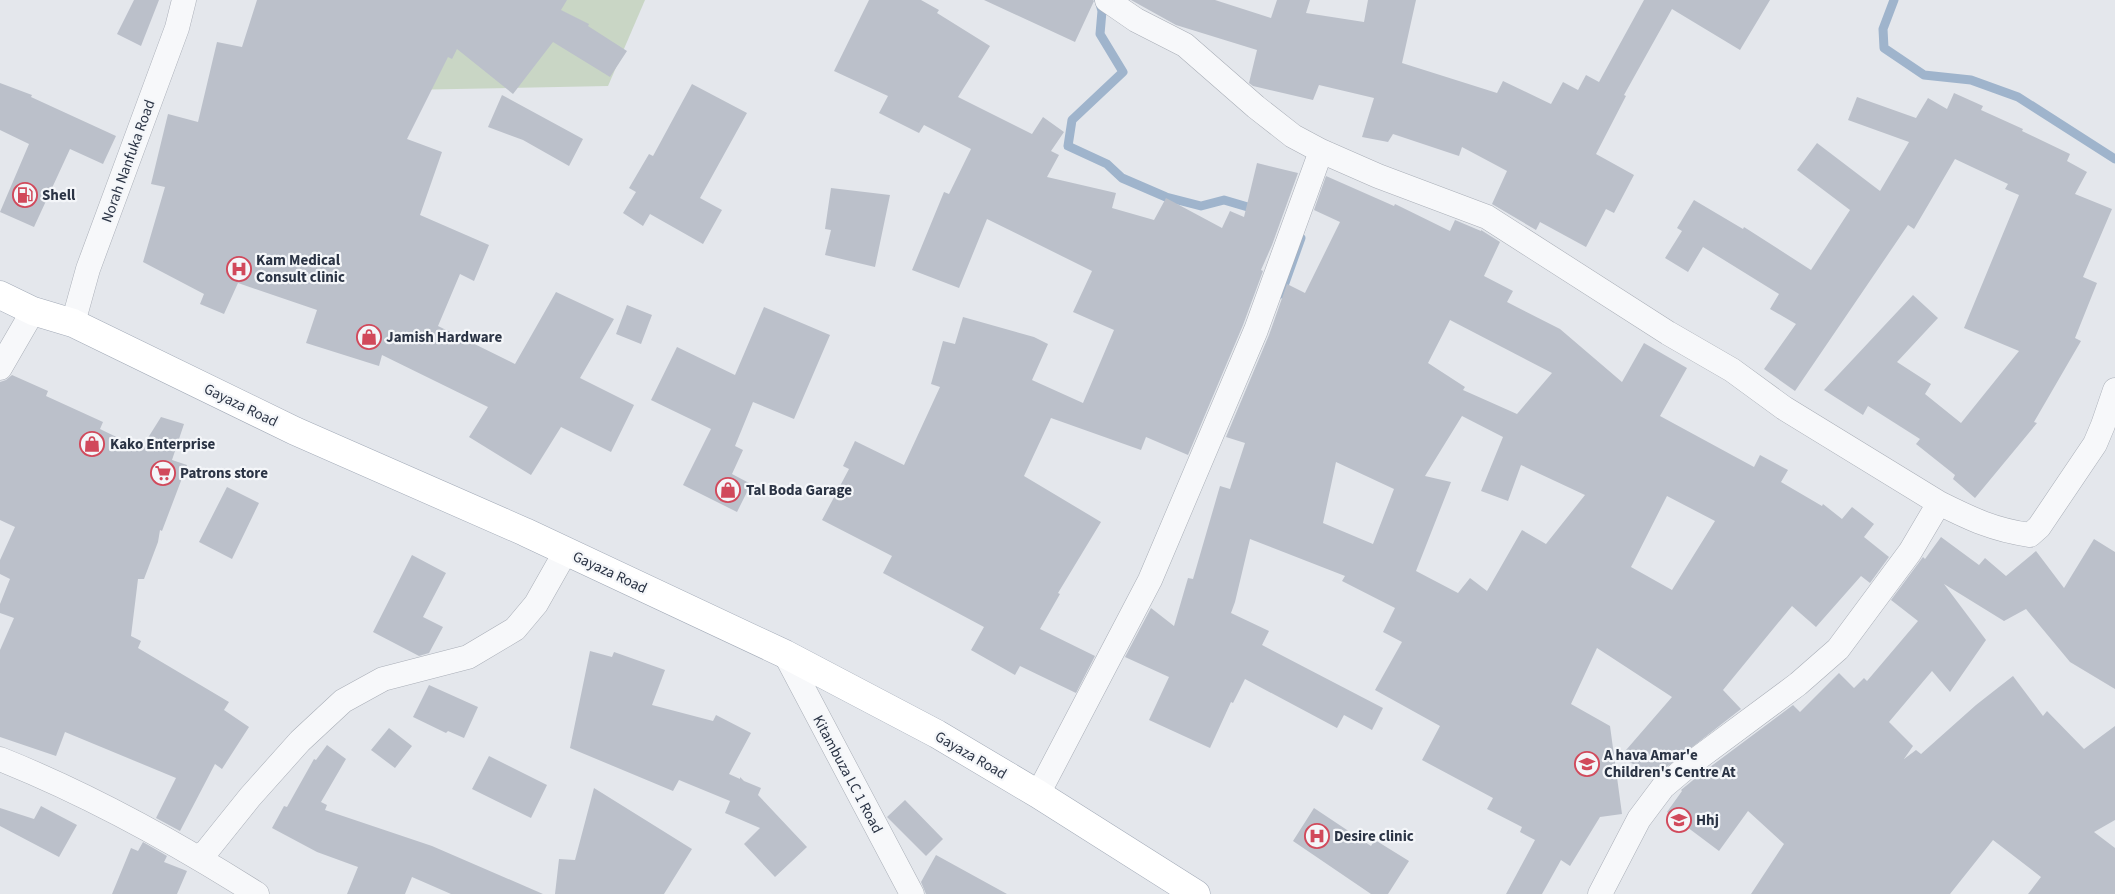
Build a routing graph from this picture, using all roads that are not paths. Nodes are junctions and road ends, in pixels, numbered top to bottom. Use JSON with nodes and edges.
{"nodes":[{"id":1,"x":184,"y":0,"type":"edge"},
{"id":2,"x":1107,"y":0,"type":"edge"},
{"id":3,"x":1321,"y":151,"type":"junction"},
{"id":4,"x":0,"y":295,"type":"edge"},
{"id":5,"x":32,"y":311,"type":"junction"},
{"id":6,"x":73,"y":323,"type":"junction"},
{"id":7,"x":0,"y":368,"type":"edge"},
{"id":8,"x":2115,"y":390,"type":"edge"},
{"id":9,"x":1939,"y":502,"type":"junction"},
{"id":10,"x":566,"y":551,"type":"junction"},
{"id":11,"x":785,"y":654,"type":"junction"},
{"id":12,"x":0,"y":759,"type":"edge"},
{"id":13,"x":1038,"y":794,"type":"junction"},
{"id":14,"x":202,"y":858,"type":"junction"},
{"id":15,"x":257,"y":894,"type":"edge"},
{"id":16,"x":912,"y":894,"type":"edge"},
{"id":17,"x":1196,"y":894,"type":"edge"},
{"id":18,"x":1600,"y":894,"type":"edge"}],
"edges":[{"from":1,"to":6,"type":"street","name":"Norah Nanfuka Road"},
{"from":2,"to":3,"type":"street"},
{"from":3,"to":9,"type":"street"},
{"from":3,"to":13,"type":"street"},
{"from":4,"to":5,"type":"main road","name":"Gayaza Road"},
{"from":5,"to":6,"type":"main road","name":"Gayaza Road"},
{"from":5,"to":7,"type":"street"},
{"from":6,"to":10,"type":"main road","name":"Gayaza Road"},
{"from":8,"to":9,"type":"street"},
{"from":9,"to":18,"type":"street"},
{"from":10,"to":11,"type":"main road","name":"Gayaza Road"},
{"from":10,"to":14,"type":"street"},
{"from":11,"to":13,"type":"main road","name":"Gayaza Road"},
{"from":11,"to":16,"type":"street","name":"Kitambuza LC 1 Road"},
{"from":12,"to":14,"type":"street"},
{"from":13,"to":17,"type":"main road","name":"Gayaza Road"},
{"from":14,"to":15,"type":"street"}]}
